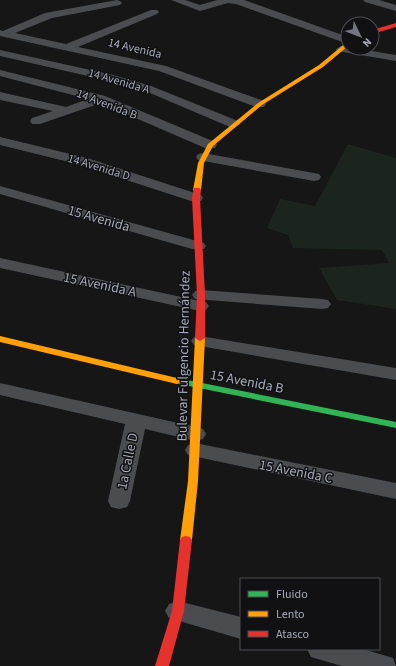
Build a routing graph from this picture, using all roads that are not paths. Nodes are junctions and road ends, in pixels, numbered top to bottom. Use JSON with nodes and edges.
{"nodes":[{"id":1,"x":76,"y":0,"type":"edge"},
{"id":2,"x":176,"y":0,"type":"edge"},
{"id":3,"x":368,"y":0,"type":"edge"},
{"id":4,"x":117,"y":2,"type":"dead end"},
{"id":5,"x":396,"y":8,"type":"edge"},
{"id":6,"x":154,"y":12,"type":"dead end"},
{"id":7,"x":49,"y":15,"type":"junction"},
{"id":8,"x":396,"y":25,"type":"edge"},
{"id":9,"x":380,"y":30,"type":"edge"},
{"id":10,"x":2,"y":34,"type":"edge"},
{"id":11,"x":340,"y":42,"type":"edge"},
{"id":12,"x":68,"y":47,"type":"junction"},
{"id":13,"x":340,"y":49,"type":"edge"},
{"id":14,"x":0,"y":53,"type":"edge"},
{"id":15,"x":380,"y":54,"type":"edge"},
{"id":16,"x":396,"y":58,"type":"edge"},
{"id":17,"x":0,"y":73,"type":"edge"},
{"id":18,"x":0,"y":96,"type":"edge"},
{"id":19,"x":100,"y":99,"type":"junction"},
{"id":20,"x":260,"y":104,"type":"junction"},
{"id":21,"x":65,"y":110,"type":"junction"},
{"id":22,"x":36,"y":121,"type":"dead end"},
{"id":23,"x":234,"y":124,"type":"junction"},
{"id":24,"x":0,"y":141,"type":"edge"},
{"id":25,"x":207,"y":151,"type":"junction"},
{"id":26,"x":314,"y":177,"type":"dead end"},
{"id":27,"x":0,"y":190,"type":"edge"},
{"id":28,"x":196,"y":198,"type":"junction"},
{"id":29,"x":198,"y":246,"type":"junction"},
{"id":30,"x":0,"y":263,"type":"edge"},
{"id":31,"x":201,"y":300,"type":"junction"},
{"id":32,"x":322,"y":304,"type":"dead end"},
{"id":33,"x":0,"y":339,"type":"edge"},
{"id":34,"x":200,"y":341,"type":"junction"},
{"id":35,"x":396,"y":374,"type":"edge"},
{"id":36,"x":199,"y":386,"type":"junction"},
{"id":37,"x":0,"y":389,"type":"edge"},
{"id":38,"x":136,"y":421,"type":"junction"},
{"id":39,"x":396,"y":424,"type":"edge"},
{"id":40,"x":196,"y":442,"type":"junction"},
{"id":41,"x":396,"y":491,"type":"edge"},
{"id":42,"x":119,"y":501,"type":"dead end"},
{"id":43,"x":178,"y":611,"type":"junction"},
{"id":44,"x":240,"y":628,"type":"edge"},
{"id":45,"x":324,"y":650,"type":"edge"},
{"id":46,"x":162,"y":666,"type":"edge"},
{"id":47,"x":384,"y":666,"type":"edge"}],
"edges":[{"from":1,"to":7,"type":"street"},
{"from":2,"to":11,"type":"street"},
{"from":3,"to":5,"type":"street"},
{"from":4,"to":7,"type":"street"},
{"from":6,"to":12,"type":"street"},
{"from":7,"to":10,"type":"street"},
{"from":8,"to":9,"type":"street"},
{"from":10,"to":12,"type":"street","name":"14 Avenida"},
{"from":12,"to":20,"type":"street","name":"14 Avenida"},
{"from":13,"to":20,"type":"street"},
{"from":14,"to":23,"type":"street","name":"14 Avenida A"},
{"from":15,"to":16,"type":"street"},
{"from":17,"to":19,"type":"street","name":"14 Avenida B"},
{"from":18,"to":21,"type":"street"},
{"from":19,"to":21,"type":"street"},
{"from":19,"to":25,"type":"street","name":"14 Avenida B"},
{"from":20,"to":23,"type":"street"},
{"from":21,"to":22,"type":"street"},
{"from":23,"to":25,"type":"street"},
{"from":24,"to":28,"type":"street","name":"14 Avenida D"},
{"from":25,"to":26,"type":"street","name":"14 Avenida B"},
{"from":25,"to":28,"type":"street","name":"Bulevar Fulgencio Hernández"},
{"from":27,"to":29,"type":"street","name":"15 Avenida"},
{"from":28,"to":29,"type":"street","name":"Bulevar Fulgencio Hernández"},
{"from":29,"to":31,"type":"street","name":"Bulevar Fulgencio Hernández"},
{"from":30,"to":31,"type":"street","name":"15 Avenida A"},
{"from":31,"to":32,"type":"street"},
{"from":31,"to":34,"type":"street","name":"Bulevar Fulgencio Hernández"},
{"from":33,"to":36,"type":"street","name":"15 Avenida B"},
{"from":34,"to":35,"type":"street"},
{"from":34,"to":36,"type":"street","name":"Bulevar Fulgencio Hernández"},
{"from":36,"to":39,"type":"street","name":"15 Avenida B"},
{"from":36,"to":40,"type":"street","name":"Bulevar Fulgencio Hernández"},
{"from":37,"to":38,"type":"street","name":"15 Avenida C"},
{"from":38,"to":40,"type":"street","name":"15 Avenida C"},
{"from":38,"to":42,"type":"street","name":"1a Calle D"},
{"from":40,"to":41,"type":"street","name":"15 Avenida C"},
{"from":40,"to":43,"type":"street","name":"Bulevar Fulgencio Hernández"},
{"from":43,"to":44,"type":"street"},
{"from":43,"to":46,"type":"street","name":"Bulevar Fulgencio Hernández"},
{"from":45,"to":47,"type":"street"}]}
